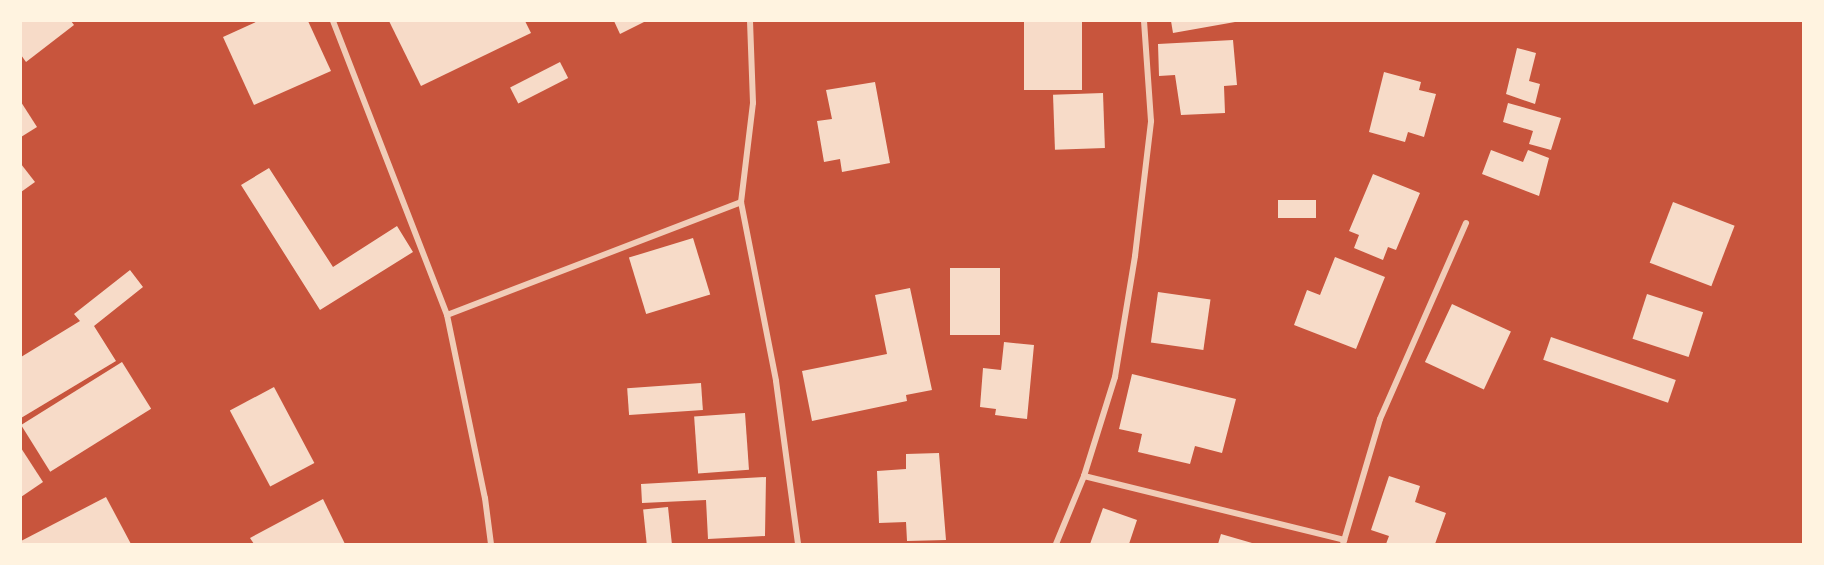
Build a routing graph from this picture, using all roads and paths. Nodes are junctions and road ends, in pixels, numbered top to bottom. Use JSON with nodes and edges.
{"nodes":[{"id":1,"x":333,"y":21,"type":"edge"},
{"id":2,"x":750,"y":21,"type":"edge"},
{"id":3,"x":1144,"y":21,"type":"edge"},
{"id":4,"x":741,"y":202,"type":"junction"},
{"id":5,"x":1466,"y":224,"type":"dead end"},
{"id":6,"x":447,"y":315,"type":"junction"},
{"id":7,"x":1084,"y":476,"type":"junction"},
{"id":8,"x":1343,"y":542,"type":"edge"},
{"id":9,"x":491,"y":544,"type":"edge"},
{"id":10,"x":798,"y":544,"type":"edge"},
{"id":11,"x":1056,"y":544,"type":"edge"}],
"edges":[{"from":1,"to":6,"type":"street"},
{"from":2,"to":4,"type":"street"},
{"from":3,"to":7,"type":"street"},
{"from":4,"to":6,"type":"street"},
{"from":4,"to":10,"type":"street"},
{"from":5,"to":8,"type":"street"},
{"from":6,"to":9,"type":"street"},
{"from":7,"to":8,"type":"street"},
{"from":7,"to":11,"type":"street"}]}
